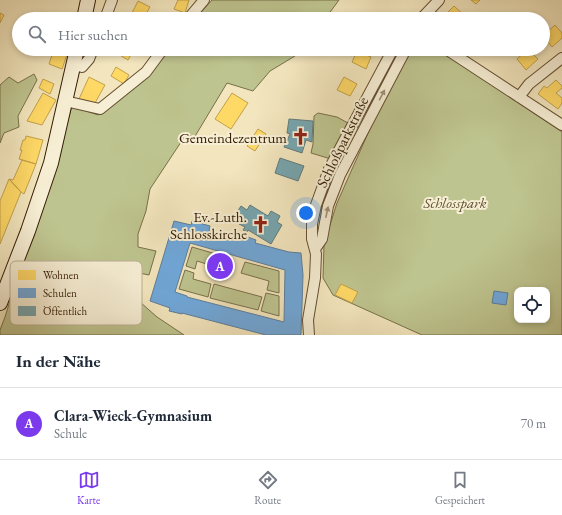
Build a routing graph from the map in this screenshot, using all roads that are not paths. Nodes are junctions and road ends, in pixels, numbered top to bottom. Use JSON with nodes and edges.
{"nodes":[{"id":1,"x":88,"y":0,"type":"edge"},
{"id":2,"x":112,"y":0,"type":"edge"},
{"id":3,"x":204,"y":0,"type":"edge"},
{"id":4,"x":439,"y":0,"type":"edge"},
{"id":5,"x":85,"y":12,"type":"edge"},
{"id":6,"x":108,"y":12,"type":"edge"},
{"id":7,"x":194,"y":12,"type":"edge"},
{"id":8,"x":428,"y":12,"type":"edge"},
{"id":9,"x":76,"y":56,"type":"edge"},
{"id":10,"x":90,"y":56,"type":"edge"},
{"id":11,"x":158,"y":56,"type":"edge"},
{"id":12,"x":389,"y":56,"type":"edge"},
{"id":13,"x":402,"y":56,"type":"edge"},
{"id":14,"x":457,"y":56,"type":"edge"},
{"id":15,"x":562,"y":58,"type":"edge"},
{"id":16,"x":74,"y":65,"type":"junction"},
{"id":17,"x":519,"y":97,"type":"junction"},
{"id":18,"x":65,"y":101,"type":"junction"},
{"id":19,"x":562,"y":125,"type":"edge"},
{"id":20,"x":315,"y":249,"type":"junction"},
{"id":21,"x":16,"y":261,"type":"edge"},
{"id":22,"x":10,"y":277,"type":"edge"},
{"id":23,"x":0,"y":303,"type":"edge"},
{"id":24,"x":309,"y":335,"type":"edge"}],
"edges":[{"from":1,"to":5,"type":"main road"},
{"from":2,"to":6,"type":"street"},
{"from":3,"to":7,"type":"street"},
{"from":4,"to":8,"type":"street"},
{"from":9,"to":16,"type":"main road"},
{"from":10,"to":16,"type":"street"},
{"from":11,"to":18,"type":"street"},
{"from":12,"to":20,"type":"street","name":"Schloßparkstraße"},
{"from":20,"to":13,"type":"street","name":"Schloßparkstraße","one_way":true},
{"from":14,"to":17,"type":"street"},
{"from":15,"to":17,"type":"street"},
{"from":16,"to":18,"type":"main road"},
{"from":17,"to":19,"type":"street"},
{"from":18,"to":21,"type":"main road"},
{"from":20,"to":24,"type":"street"},
{"from":22,"to":23,"type":"main road"}]}
